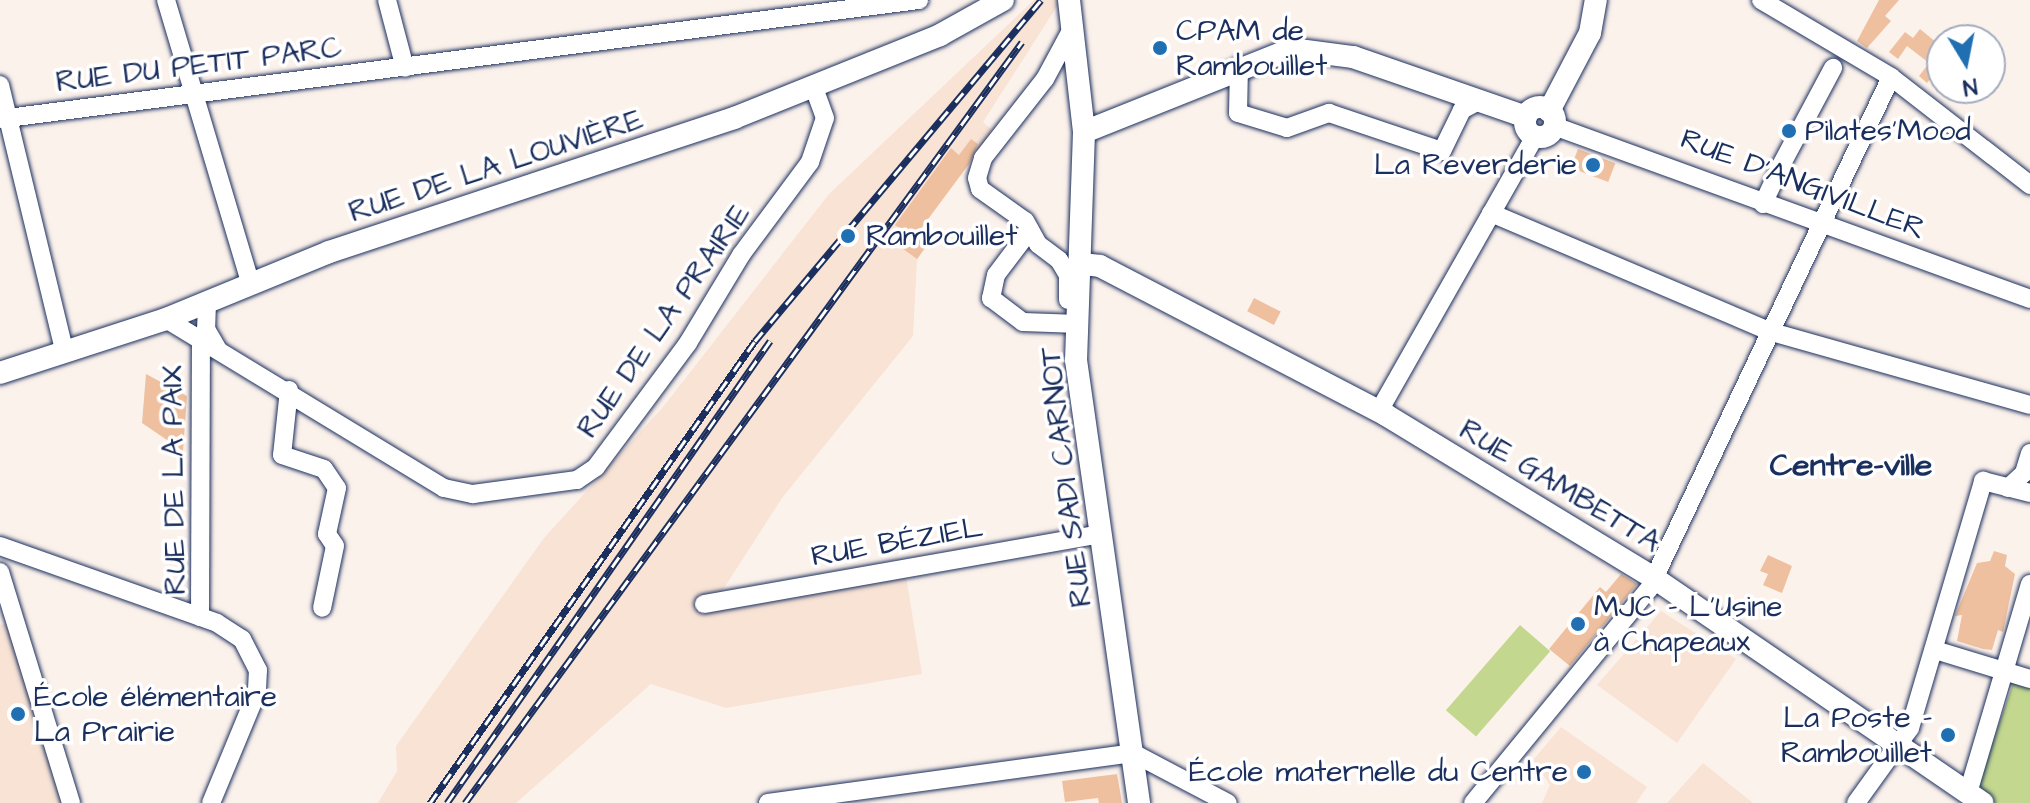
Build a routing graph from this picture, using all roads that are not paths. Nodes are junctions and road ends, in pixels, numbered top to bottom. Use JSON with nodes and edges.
{"nodes":[{"id":1,"x":166,"y":0,"type":"edge"},
{"id":2,"x":387,"y":0,"type":"edge"},
{"id":3,"x":919,"y":0,"type":"edge"},
{"id":4,"x":1069,"y":0,"type":"edge"},
{"id":5,"x":1083,"y":0,"type":"edge"},
{"id":6,"x":1596,"y":0,"type":"edge"},
{"id":7,"x":1761,"y":0,"type":"edge"},
{"id":8,"x":995,"y":2,"type":"edge"},
{"id":9,"x":1074,"y":25,"type":"junction"},
{"id":10,"x":1839,"y":58,"type":"junction"},
{"id":11,"x":1239,"y":66,"type":"junction"},
{"id":12,"x":405,"y":68,"type":"junction"},
{"id":13,"x":1891,"y":77,"type":"junction"},
{"id":14,"x":1045,"y":79,"type":"junction"},
{"id":15,"x":0,"y":85,"type":"edge"},
{"id":16,"x":814,"y":87,"type":"junction"},
{"id":17,"x":194,"y":95,"type":"junction"},
{"id":18,"x":1081,"y":97,"type":"junction"},
{"id":19,"x":1478,"y":101,"type":"junction"},
{"id":20,"x":5,"y":118,"type":"edge"},
{"id":21,"x":1541,"y":122,"type":"junction"},
{"id":22,"x":1084,"y":132,"type":"junction"},
{"id":23,"x":2030,"y":185,"type":"edge"},
{"id":24,"x":1763,"y":204,"type":"junction"},
{"id":25,"x":1491,"y":213,"type":"junction"},
{"id":26,"x":1819,"y":226,"type":"junction"},
{"id":27,"x":1030,"y":230,"type":"junction"},
{"id":28,"x":1072,"y":269,"type":"junction"},
{"id":29,"x":251,"y":285,"type":"junction"},
{"id":30,"x":2030,"y":299,"type":"edge"},
{"id":31,"x":1068,"y":302,"type":"junction"},
{"id":32,"x":207,"y":303,"type":"junction"},
{"id":33,"x":166,"y":319,"type":"junction"},
{"id":34,"x":1039,"y":324,"type":"junction"},
{"id":35,"x":1772,"y":332,"type":"junction"},
{"id":36,"x":1074,"y":337,"type":"junction"},
{"id":37,"x":210,"y":347,"type":"junction"},
{"id":38,"x":64,"y":350,"type":"junction"},
{"id":39,"x":0,"y":373,"type":"edge"},
{"id":40,"x":289,"y":390,"type":"junction"},
{"id":41,"x":2030,"y":405,"type":"edge"},
{"id":42,"x":1379,"y":411,"type":"junction"},
{"id":43,"x":2030,"y":453,"type":"edge"},
{"id":44,"x":2022,"y":486,"type":"edge"},
{"id":45,"x":1100,"y":534,"type":"junction"},
{"id":46,"x":0,"y":546,"type":"edge"},
{"id":47,"x":0,"y":572,"type":"edge"},
{"id":48,"x":1654,"y":578,"type":"junction"},
{"id":49,"x":2030,"y":584,"type":"edge"},
{"id":50,"x":704,"y":604,"type":"dead end"},
{"id":51,"x":322,"y":608,"type":"dead end"},
{"id":52,"x":200,"y":617,"type":"junction"},
{"id":53,"x":1935,"y":650,"type":"junction"},
{"id":54,"x":2005,"y":671,"type":"junction"},
{"id":55,"x":2030,"y":679,"type":"edge"},
{"id":56,"x":1899,"y":746,"type":"junction"},
{"id":57,"x":1133,"y":753,"type":"junction"},
{"id":58,"x":857,"y":797,"type":"edge"},
{"id":59,"x":1975,"y":798,"type":"edge"},
{"id":60,"x":210,"y":802,"type":"edge"},
{"id":61,"x":71,"y":803,"type":"edge"},
{"id":62,"x":768,"y":803,"type":"edge"},
{"id":63,"x":1139,"y":803,"type":"edge"},
{"id":64,"x":1228,"y":803,"type":"edge"},
{"id":65,"x":1473,"y":803,"type":"edge"},
{"id":66,"x":1856,"y":803,"type":"edge"}],
"edges":[{"from":1,"to":17,"type":"street"},
{"from":2,"to":12,"type":"street"},
{"from":3,"to":12,"type":"street","name":"RUE DU PETIT PARC"},
{"from":4,"to":9,"type":"main road","name":"RUE SADI CARNOT"},
{"from":5,"to":9,"type":"main road"},
{"from":6,"to":21,"type":"main road"},
{"from":7,"to":10,"type":"street"},
{"from":8,"to":16,"type":"main road","name":"RUE DE LA LOUVIÈRE"},
{"from":9,"to":14,"type":"street"},
{"from":9,"to":18,"type":"main road","name":"RUE SADI CARNOT"},
{"from":10,"to":13,"type":"street"},
{"from":10,"to":24,"type":"street"},
{"from":11,"to":19,"type":"main road","name":"RUE D'ANGIVILLER"},
{"from":11,"to":19,"type":"street"},
{"from":11,"to":22,"type":"main road","name":"RUE D'ANGIVILLER"},
{"from":12,"to":17,"type":"street","name":"RUE DU PETIT PARC"},
{"from":13,"to":23,"type":"street"},
{"from":13,"to":26,"type":"street"},
{"from":14,"to":18,"type":"street"},
{"from":14,"to":27,"type":"street"},
{"from":15,"to":20,"type":"street"},
{"from":16,"to":29,"type":"main road","name":"RUE DE LA LOUVIÈRE"},
{"from":16,"to":40,"type":"street","name":"RUE DE LA PRAIRIE"},
{"from":17,"to":20,"type":"street","name":"RUE DU PETIT PARC"},
{"from":17,"to":29,"type":"street"},
{"from":18,"to":22,"type":"main road","name":"RUE SADI CARNOT"},
{"from":19,"to":21,"type":"main road","name":"RUE D'ANGIVILLER"},
{"from":20,"to":38,"type":"street"},
{"from":21,"to":24,"type":"street","name":"RUE D'ANGIVILLER"},
{"from":21,"to":25,"type":"street"},
{"from":22,"to":28,"type":"main road","name":"RUE SADI CARNOT"},
{"from":24,"to":26,"type":"street","name":"RUE D'ANGIVILLER"},
{"from":25,"to":35,"type":"street"},
{"from":25,"to":42,"type":"street"},
{"from":26,"to":30,"type":"street","name":"RUE D'ANGIVILLER"},
{"from":26,"to":35,"type":"street"},
{"from":27,"to":28,"type":"street"},
{"from":27,"to":34,"type":"street"},
{"from":28,"to":31,"type":"street"},
{"from":28,"to":36,"type":"main road","name":"RUE SADI CARNOT"},
{"from":28,"to":42,"type":"main road","name":"RUE GAMBETTA"},
{"from":29,"to":32,"type":"main road","name":"RUE DE LA LOUVIÈRE"},
{"from":31,"to":34,"type":"street"},
{"from":31,"to":36,"type":"street"},
{"from":32,"to":33,"type":"main road","name":"RUE DE LA LOUVIÈRE"},
{"from":32,"to":37,"type":"street"},
{"from":33,"to":37,"type":"street","name":"RUE DE LA PRAIRIE"},
{"from":33,"to":38,"type":"main road","name":"RUE DE LA LOUVIÈRE"},
{"from":34,"to":36,"type":"street"},
{"from":35,"to":41,"type":"street"},
{"from":35,"to":48,"type":"street"},
{"from":36,"to":45,"type":"main road","name":"RUE SADI CARNOT"},
{"from":37,"to":40,"type":"street","name":"RUE DE LA PRAIRIE"},
{"from":37,"to":52,"type":"street","name":"RUE DE LA PAIX"},
{"from":38,"to":39,"type":"main road","name":"RUE DE LA LOUVIÈRE"},
{"from":40,"to":51,"type":"street"},
{"from":42,"to":48,"type":"main road","name":"RUE GAMBETTA"},
{"from":43,"to":44,"type":"street"},
{"from":44,"to":53,"type":"street"},
{"from":45,"to":50,"type":"street","name":"RUE BÉZIEL"},
{"from":45,"to":57,"type":"main road","name":"RUE SADI CARNOT"},
{"from":46,"to":52,"type":"street"},
{"from":47,"to":61,"type":"street"},
{"from":48,"to":56,"type":"main road","name":"RUE GAMBETTA"},
{"from":48,"to":65,"type":"street"},
{"from":49,"to":54,"type":"street"},
{"from":52,"to":60,"type":"street"},
{"from":53,"to":54,"type":"street"},
{"from":53,"to":56,"type":"street"},
{"from":54,"to":55,"type":"street"},
{"from":54,"to":59,"type":"street"},
{"from":56,"to":59,"type":"main road","name":"RUE GAMBETTA"},
{"from":56,"to":66,"type":"street"},
{"from":57,"to":58,"type":"street"},
{"from":57,"to":63,"type":"main road","name":"RUE SADI CARNOT"},
{"from":57,"to":64,"type":"street"},
{"from":58,"to":62,"type":"street"}]}
